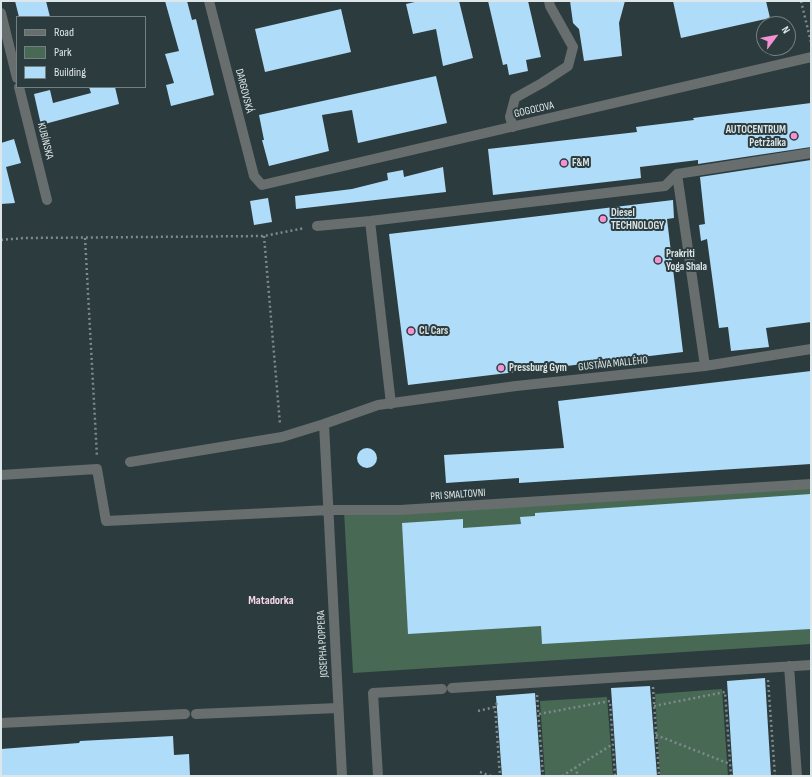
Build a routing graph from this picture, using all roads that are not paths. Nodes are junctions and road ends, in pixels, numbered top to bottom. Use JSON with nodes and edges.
{"nodes":[{"id":1,"x":209,"y":1,"type":"edge"},
{"id":2,"x":549,"y":1,"type":"edge"},
{"id":3,"x":1,"y":13,"type":"edge"},
{"id":4,"x":811,"y":57,"type":"edge"},
{"id":5,"x":16,"y":74,"type":"edge"},
{"id":6,"x":19,"y":88,"type":"edge"},
{"id":7,"x":513,"y":127,"type":"junction"},
{"id":8,"x":811,"y":153,"type":"edge"},
{"id":9,"x":677,"y":174,"type":"junction"},
{"id":10,"x":262,"y":185,"type":"joint"},
{"id":11,"x":47,"y":200,"type":"dead end"},
{"id":12,"x":370,"y":221,"type":"junction"},
{"id":13,"x":317,"y":226,"type":"road end"},
{"id":14,"x":811,"y":349,"type":"edge"},
{"id":15,"x":706,"y":366,"type":"junction"},
{"id":16,"x":392,"y":404,"type":"junction"},
{"id":17,"x":324,"y":424,"type":"junction"},
{"id":18,"x":130,"y":462,"type":"dead end"},
{"id":19,"x":1,"y":475,"type":"edge"},
{"id":20,"x":811,"y":484,"type":"edge"},
{"id":21,"x":329,"y":510,"type":"junction"},
{"id":22,"x":811,"y":665,"type":"edge"},
{"id":23,"x":789,"y":666,"type":"junction"},
{"id":24,"x":338,"y":708,"type":"junction"},
{"id":25,"x":186,"y":714,"type":"dead end"},
{"id":26,"x":196,"y":714,"type":"dead end"},
{"id":27,"x":1,"y":723,"type":"edge"},
{"id":28,"x":342,"y":776,"type":"edge"},
{"id":29,"x":378,"y":776,"type":"edge"},
{"id":30,"x":797,"y":776,"type":"edge"}],
"edges":[{"from":1,"to":10,"type":"street","name":"DARGOVSKÁ"},
{"from":2,"to":7,"type":"street"},
{"from":3,"to":5,"type":"street"},
{"from":4,"to":7,"type":"street","name":"GOGOĽOVA"},
{"from":6,"to":11,"type":"street","name":"KUBÍNSKA"},
{"from":7,"to":10,"type":"street","name":"GOGOĽOVA"},
{"from":8,"to":9,"type":"street"},
{"from":9,"to":12,"type":"street"},
{"from":9,"to":15,"type":"street"},
{"from":12,"to":13,"type":"street"},
{"from":12,"to":16,"type":"street"},
{"from":14,"to":15,"type":"street","name":"GUSTÁVA MALLÉHO"},
{"from":15,"to":16,"type":"street","name":"GUSTÁVA MALLÉHO"},
{"from":16,"to":17,"type":"street","name":"GUSTÁVA MALLÉHO"},
{"from":17,"to":18,"type":"street","name":"GUSTÁVA MALLÉHO"},
{"from":17,"to":21,"type":"street","name":"JOSEPHA POPPERA"},
{"from":19,"to":21,"type":"street","name":"PRI SMALTOVNI"},
{"from":20,"to":21,"type":"street","name":"PRI SMALTOVNI"},
{"from":21,"to":24,"type":"street","name":"JOSEPHA POPPERA"},
{"from":22,"to":23,"type":"street"},
{"from":23,"to":29,"type":"street"},
{"from":23,"to":30,"type":"street"},
{"from":24,"to":26,"type":"street"},
{"from":24,"to":28,"type":"street","name":"JOSEPHA POPPERA"},
{"from":25,"to":27,"type":"street"}]}
